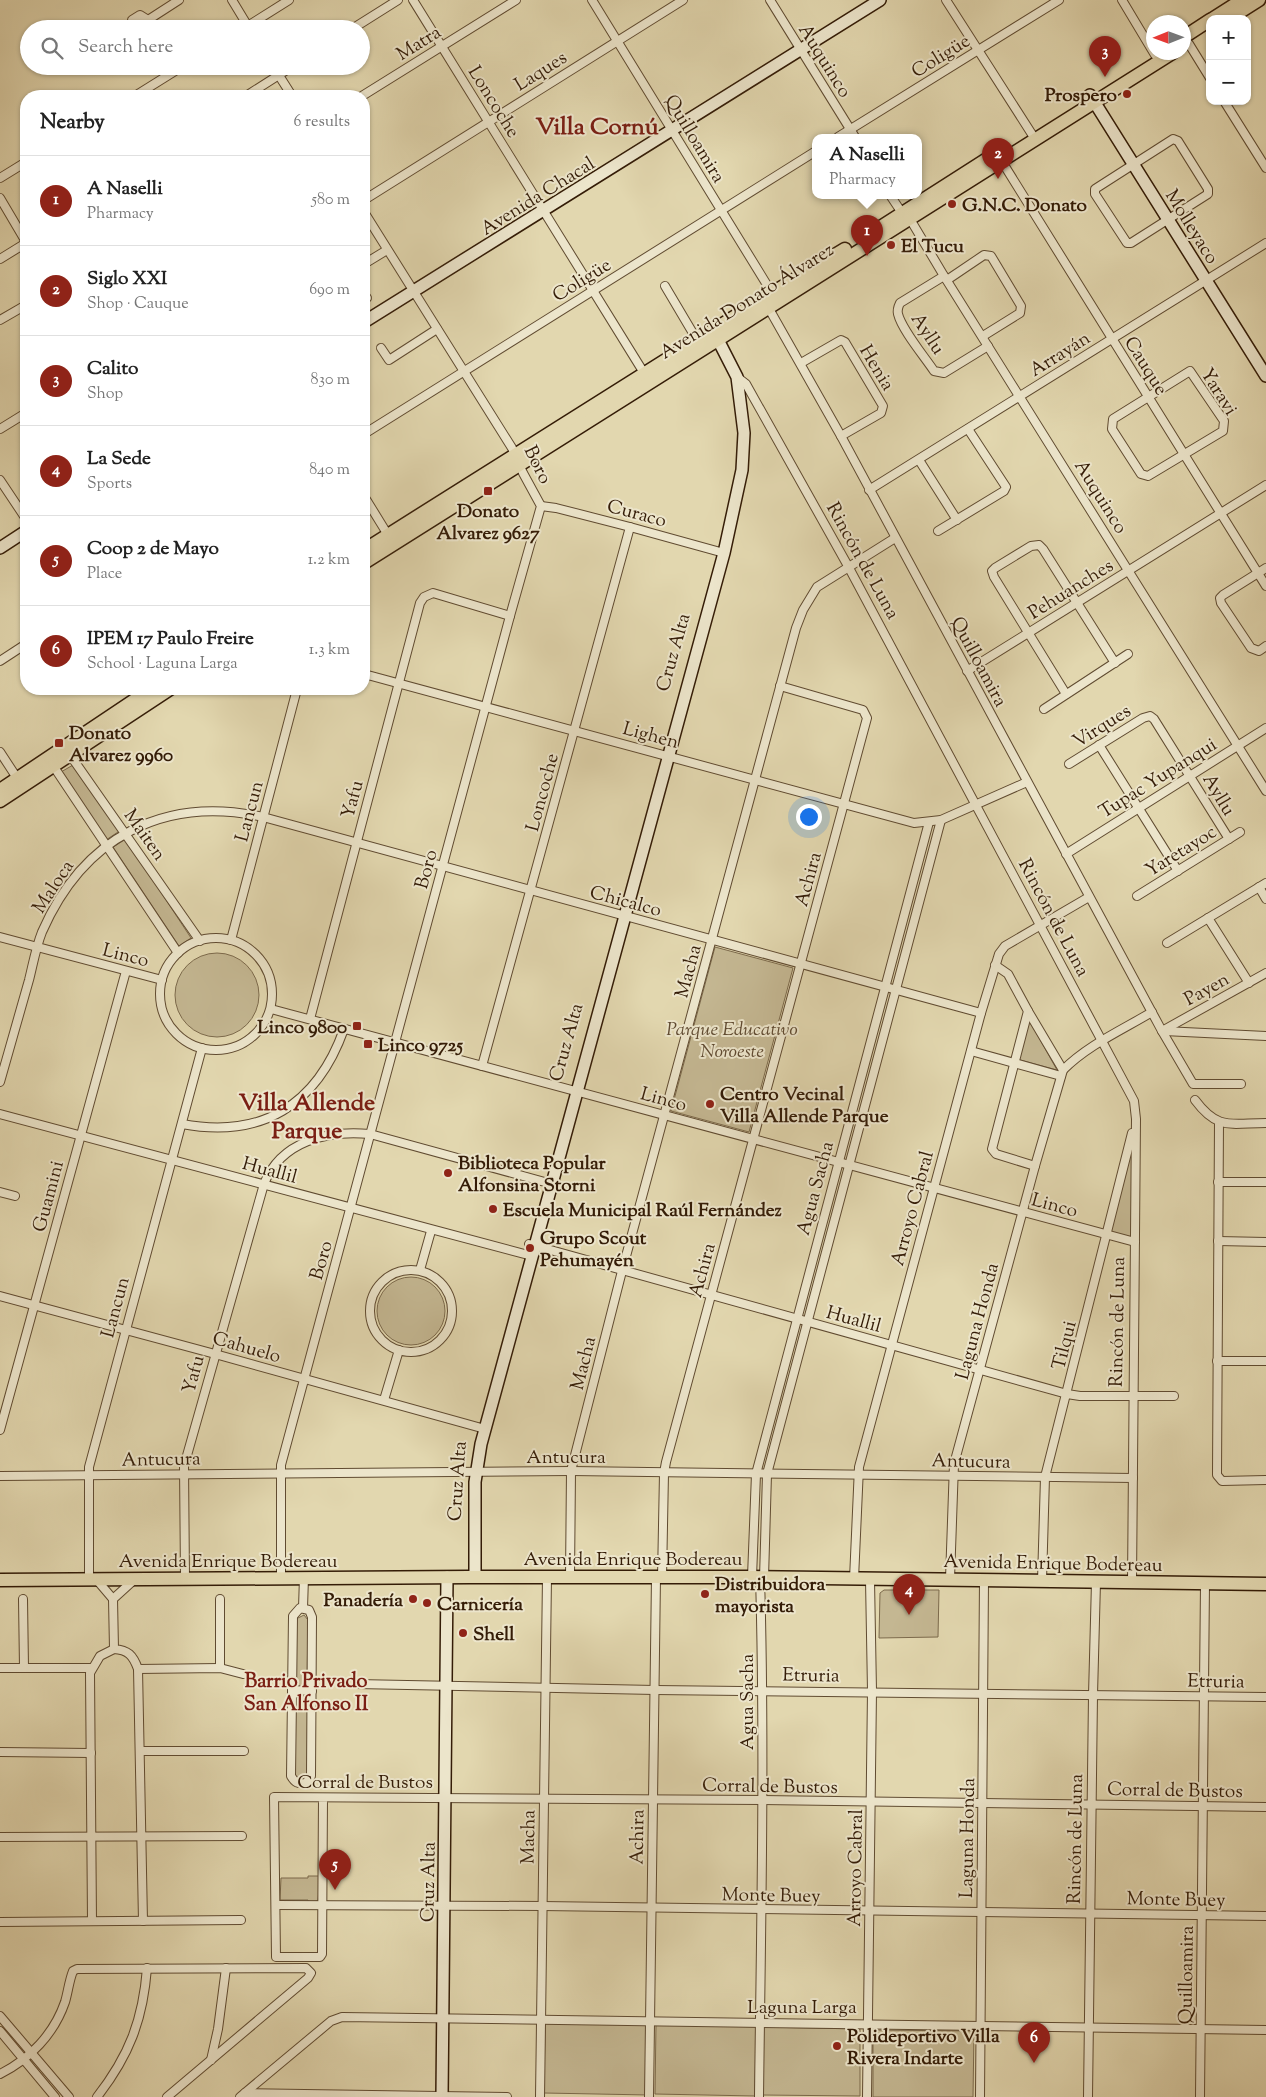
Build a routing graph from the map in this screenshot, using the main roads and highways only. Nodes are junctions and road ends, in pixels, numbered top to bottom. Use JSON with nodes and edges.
{"nodes":[{"id":1,"x":880,"y":0,"type":"edge"},
{"id":2,"x":1242,"y":0,"type":"edge"},
{"id":3,"x":1259,"y":0,"type":"edge"},
{"id":4,"x":1219,"y":15,"type":"edge"},
{"id":5,"x":1235,"y":15,"type":"edge"},
{"id":6,"x":1206,"y":24,"type":"edge"},
{"id":7,"x":1206,"y":33,"type":"edge"},
{"id":8,"x":1191,"y":37,"type":"edge"},
{"id":9,"x":1191,"y":39,"type":"edge"},
{"id":10,"x":1147,"y":60,"type":"edge"},
{"id":11,"x":1160,"y":60,"type":"edge"},
{"id":12,"x":1093,"y":98,"type":"junction"},
{"id":13,"x":1032,"y":136,"type":"junction"},
{"id":14,"x":906,"y":216,"type":"junction"},
{"id":15,"x":370,"y":318,"type":"edge"},
{"id":16,"x":716,"y":335,"type":"junction"},
{"id":17,"x":1266,"y":376,"type":"edge"},
{"id":18,"x":737,"y":377,"type":"joint"},
{"id":19,"x":517,"y":459,"type":"junction"},
{"id":20,"x":20,"y":535,"type":"edge"},
{"id":21,"x":370,"y":546,"type":"edge"},
{"id":22,"x":0,"y":548,"type":"edge"},
{"id":23,"x":370,"y":559,"type":"edge"},
{"id":24,"x":139,"y":695,"type":"edge"},
{"id":25,"x":160,"y":695,"type":"edge"},
{"id":26,"x":68,"y":750,"type":"junction"},
{"id":27,"x":50,"y":762,"type":"junction"},
{"id":28,"x":0,"y":790,"type":"edge"},
{"id":29,"x":0,"y":801,"type":"edge"},
{"id":30,"x":448,"y":1577,"type":"junction"},
{"id":31,"x":472,"y":1577,"type":"junction"},
{"id":32,"x":0,"y":1580,"type":"edge"},
{"id":33,"x":1266,"y":1584,"type":"edge"},
{"id":34,"x":442,"y":2097,"type":"edge"}],
"edges":[{"from":1,"to":15,"type":"main road","name":"Avenida Chacal"},
{"from":2,"to":4,"type":"main road"},
{"from":3,"to":5,"type":"main road"},
{"from":6,"to":8,"type":"main road"},
{"from":7,"to":9,"type":"main road"},
{"from":10,"to":12,"type":"main road","name":"Avenida Donato Álvarez"},
{"from":11,"to":12,"type":"main road","name":"Avenida Donato Álvarez"},
{"from":12,"to":13,"type":"main road","name":"Avenida Donato Álvarez"},
{"from":12,"to":17,"type":"main road","name":"Molleyaco"},
{"from":13,"to":14,"type":"main road","name":"Avenida Donato Álvarez"},
{"from":13,"to":14,"type":"main road","name":"Avenida Donato Álvarez"},
{"from":14,"to":16,"type":"main road","name":"Avenida Donato Álvarez"},
{"from":14,"to":16,"type":"main road","name":"Avenida Donato Álvarez"},
{"from":16,"to":18,"type":"main road","name":"Rincón de Luna"},
{"from":16,"to":19,"type":"main road","name":"Avenida Donato Álvarez"},
{"from":16,"to":19,"type":"main road","name":"Avenida Donato Álvarez"},
{"from":18,"to":31,"type":"main road","name":"Cruz Alta"},
{"from":19,"to":21,"type":"main road","name":"Avenida Donato Álvarez"},
{"from":19,"to":23,"type":"main road","name":"Avenida Donato Álvarez"},
{"from":20,"to":22,"type":"main road"},
{"from":24,"to":26,"type":"main road"},
{"from":25,"to":26,"type":"main road"},
{"from":26,"to":27,"type":"main road"},
{"from":27,"to":28,"type":"main road"},
{"from":27,"to":29,"type":"main road"},
{"from":30,"to":31,"type":"main road","name":"Avenida Enrique Bodereau"},
{"from":30,"to":32,"type":"main road","name":"Avenida Enrique Bodereau"},
{"from":30,"to":34,"type":"main road","name":"Cruz Alta"},
{"from":31,"to":33,"type":"main road","name":"Avenida Enrique Bodereau"}]}
